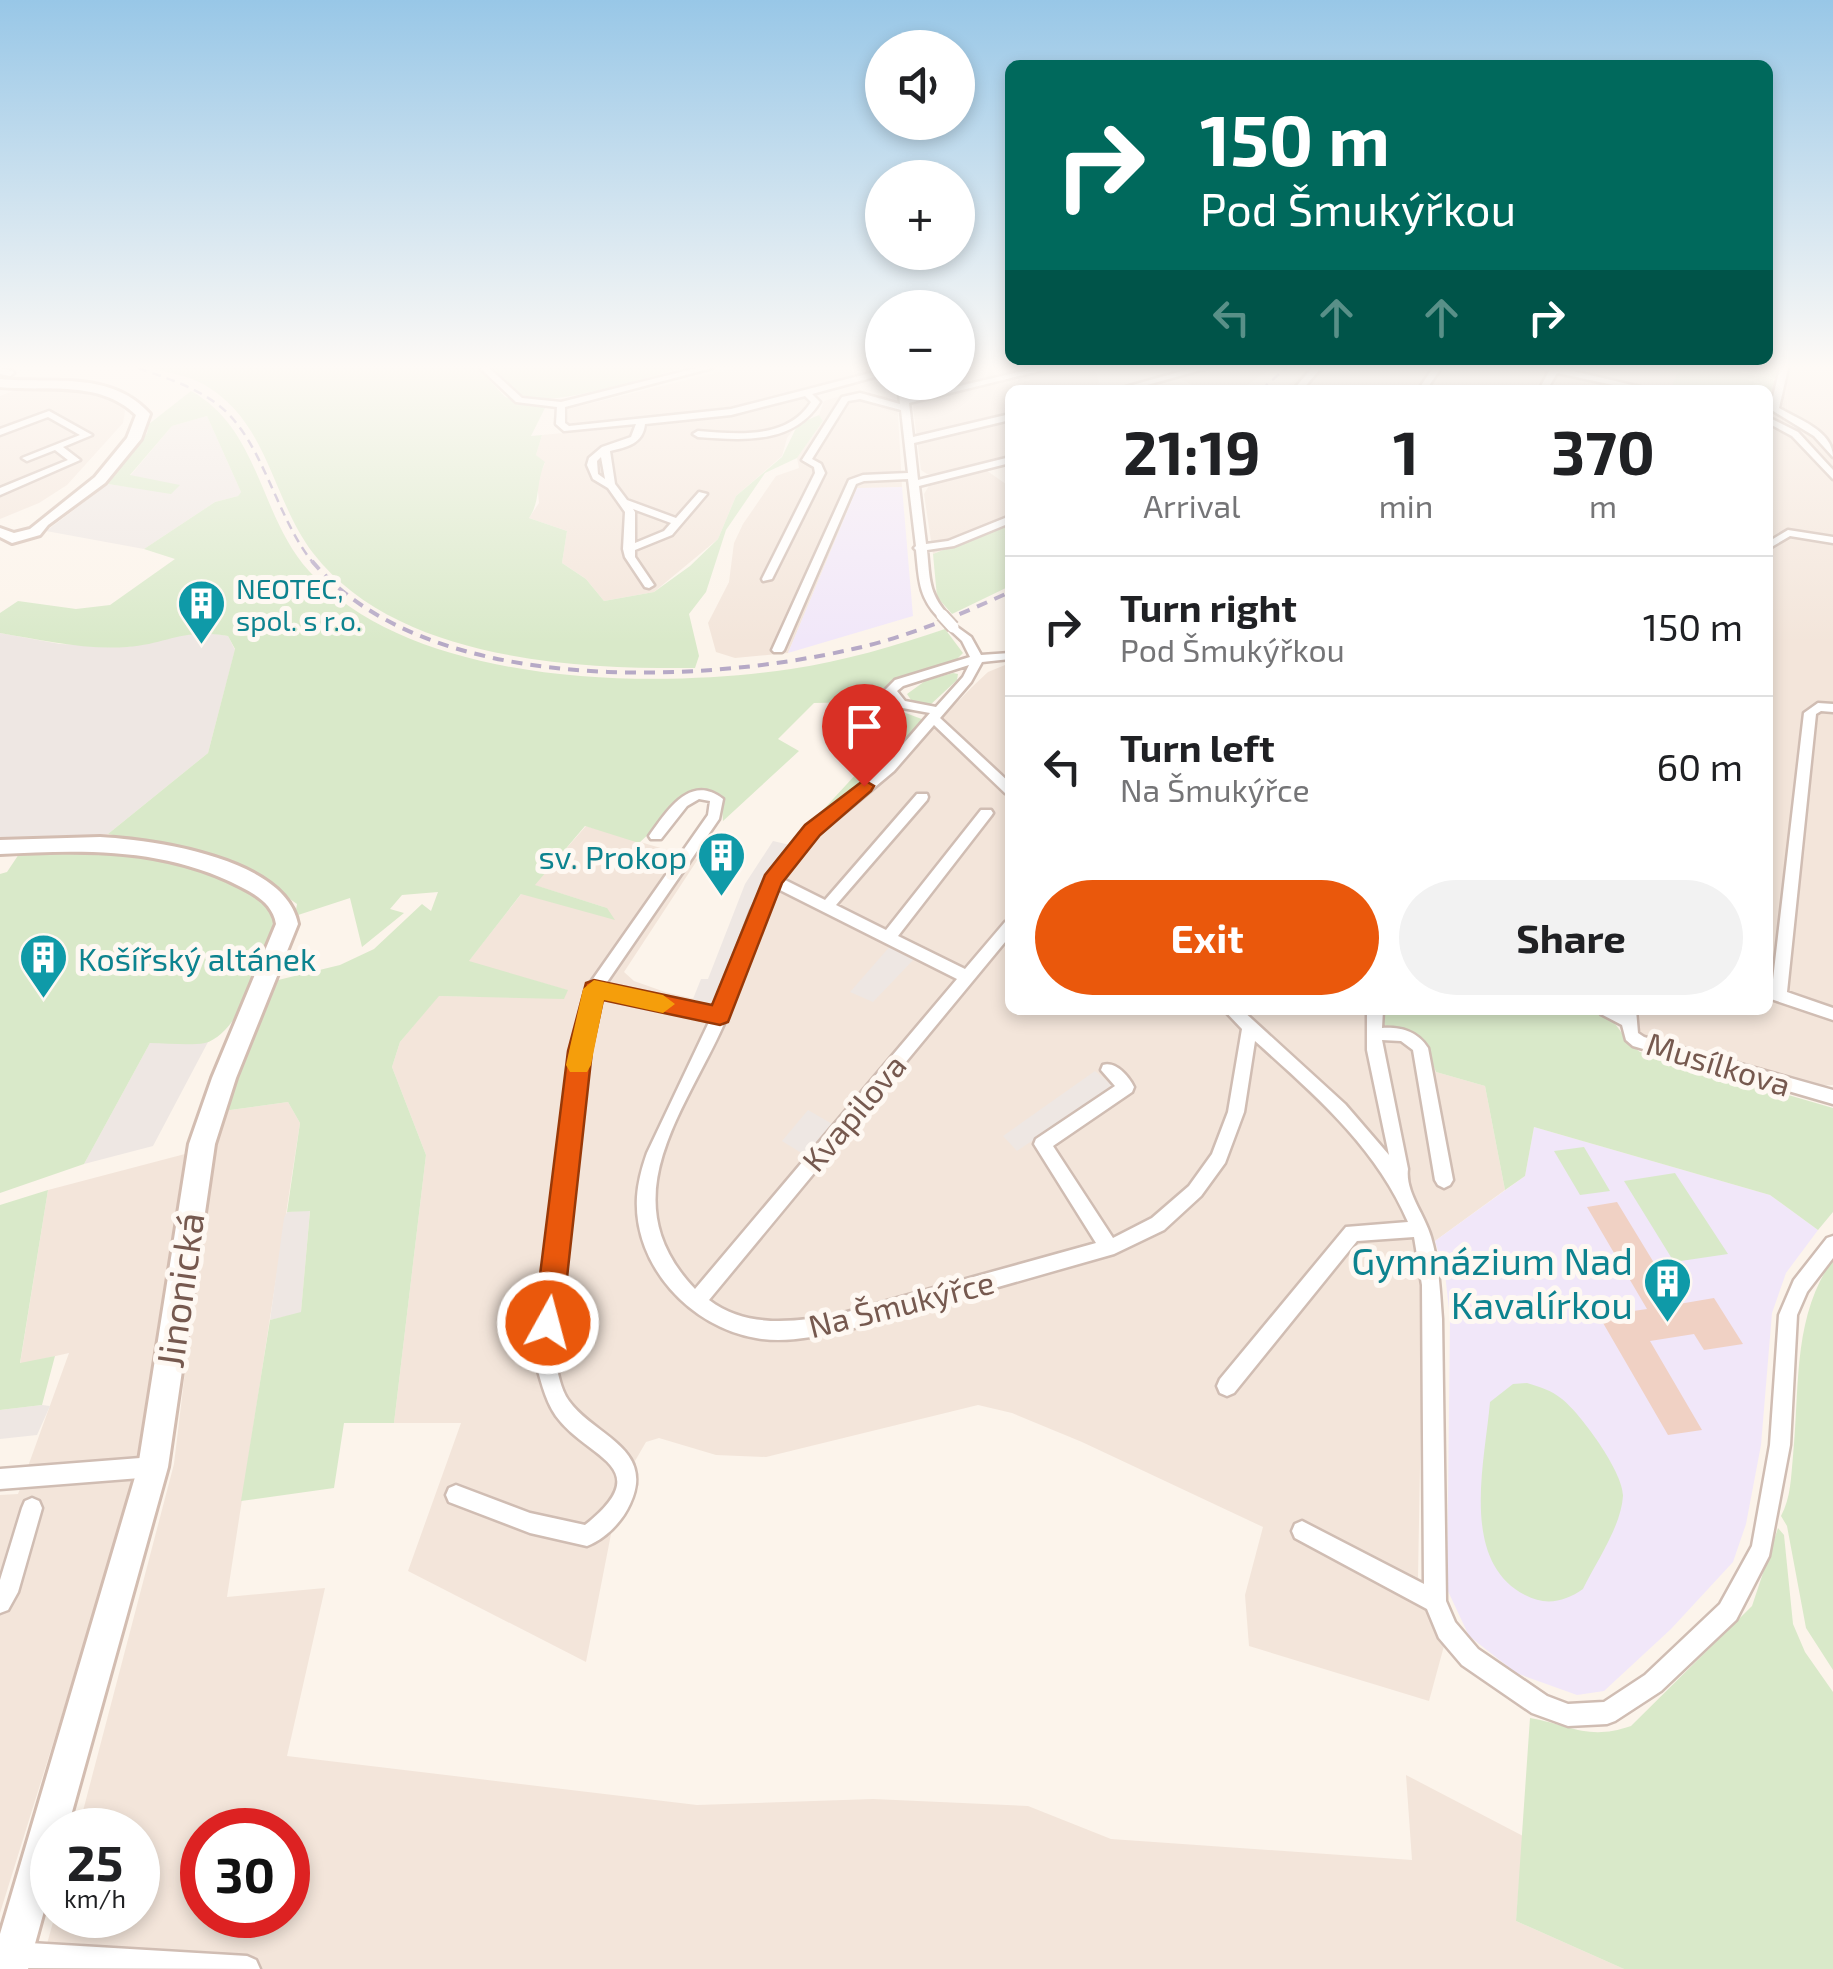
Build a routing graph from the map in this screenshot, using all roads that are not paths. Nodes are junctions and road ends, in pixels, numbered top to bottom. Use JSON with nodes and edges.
{"nodes":[{"id":1,"x":75,"y":460,"type":"edge"},
{"id":2,"x":115,"y":460,"type":"edge"},
{"id":3,"x":607,"y":460,"type":"edge"},
{"id":4,"x":807,"y":460,"type":"edge"},
{"id":5,"x":911,"y":460,"type":"edge"},
{"id":6,"x":1005,"y":461,"type":"edge"},
{"id":7,"x":913,"y":480,"type":"junction"},
{"id":8,"x":0,"y":492,"type":"edge"},
{"id":9,"x":702,"y":494,"type":"dead end"},
{"id":10,"x":627,"y":503,"type":"junction"},
{"id":11,"x":1005,"y":521,"type":"edge"},
{"id":12,"x":679,"y":523,"type":"junction"},
{"id":13,"x":6,"y":535,"type":"edge"},
{"id":14,"x":1833,"y":540,"type":"edge"},
{"id":15,"x":1773,"y":543,"type":"edge"},
{"id":16,"x":920,"y":548,"type":"junction"},
{"id":17,"x":628,"y":549,"type":"junction"},
{"id":18,"x":767,"y":579,"type":"dead end"},
{"id":19,"x":649,"y":585,"type":"dead end"},
{"id":20,"x":778,"y":650,"type":"dead end"},
{"id":21,"x":1005,"y":656,"type":"edge"},
{"id":22,"x":977,"y":659,"type":"junction"},
{"id":23,"x":1833,"y":708,"type":"edge"},
{"id":24,"x":936,"y":715,"type":"junction"},
{"id":25,"x":1005,"y":783,"type":"edge"},
{"id":26,"x":922,"y":797,"type":"dead end"},
{"id":27,"x":986,"y":813,"type":"dead end"},
{"id":28,"x":656,"y":836,"type":"dead end"},
{"id":29,"x":0,"y":847,"type":"edge"},
{"id":30,"x":773,"y":880,"type":"junction"},
{"id":31,"x":828,"y":905,"type":"junction"},
{"id":32,"x":1005,"y":932,"type":"edge"},
{"id":33,"x":889,"y":937,"type":"junction"},
{"id":34,"x":965,"y":976,"type":"junction"},
{"id":35,"x":594,"y":989,"type":"junction"},
{"id":36,"x":1773,"y":994,"type":"edge"},
{"id":37,"x":1833,"y":1014,"type":"edge"},
{"id":38,"x":1237,"y":1015,"type":"edge"},
{"id":39,"x":1375,"y":1015,"type":"edge"},
{"id":40,"x":1628,"y":1015,"type":"edge"},
{"id":41,"x":720,"y":1016,"type":"junction"},
{"id":42,"x":1250,"y":1027,"type":"junction"},
{"id":43,"x":1374,"y":1035,"type":"junction"},
{"id":44,"x":1109,"y":1070,"type":"dead end"},
{"id":45,"x":1833,"y":1097,"type":"edge"},
{"id":46,"x":1444,"y":1180,"type":"dead end"},
{"id":47,"x":1398,"y":1181,"type":"junction"},
{"id":48,"x":1420,"y":1229,"type":"junction"},
{"id":49,"x":1833,"y":1244,"type":"edge"},
{"id":50,"x":1109,"y":1247,"type":"junction"},
{"id":51,"x":697,"y":1301,"type":"junction"},
{"id":52,"x":1227,"y":1386,"type":"dead end"},
{"id":53,"x":153,"y":1467,"type":"junction"},
{"id":54,"x":0,"y":1479,"type":"edge"},
{"id":55,"x":456,"y":1494,"type":"dead end"},
{"id":56,"x":32,"y":1508,"type":"dead end"},
{"id":57,"x":1302,"y":1532,"type":"dead end"},
{"id":58,"x":1435,"y":1600,"type":"junction"},
{"id":59,"x":0,"y":1602,"type":"edge"},
{"id":60,"x":7,"y":1958,"type":"edge"},
{"id":61,"x":247,"y":1969,"type":"edge"}],
"edges":[{"from":1,"to":8,"type":"street"},
{"from":2,"to":13,"type":"street"},
{"from":3,"to":10,"type":"street"},
{"from":4,"to":18,"type":"street"},
{"from":5,"to":7,"type":"street"},
{"from":6,"to":7,"type":"street"},
{"from":7,"to":16,"type":"street"},
{"from":7,"to":20,"type":"street"},
{"from":9,"to":12,"type":"street"},
{"from":10,"to":12,"type":"street"},
{"from":10,"to":17,"type":"street"},
{"from":11,"to":16,"type":"street"},
{"from":12,"to":17,"type":"street"},
{"from":14,"to":15,"type":"street"},
{"from":16,"to":22,"type":"street","bridge":true},
{"from":17,"to":19,"type":"street"},
{"from":21,"to":22,"type":"street"},
{"from":22,"to":24,"type":"street","name":"Na Šmukýřce"},
{"from":22,"to":24,"type":"street"},
{"from":23,"to":36,"type":"street"},
{"from":24,"to":25,"type":"street"},
{"from":24,"to":30,"type":"street","name":"Na Šmukýřce"},
{"from":26,"to":31,"type":"street"},
{"from":27,"to":33,"type":"street"},
{"from":28,"to":35,"type":"street"},
{"from":29,"to":53,"type":"street","name":"Jinonická"},
{"from":30,"to":31,"type":"street"},
{"from":30,"to":41,"type":"street","name":"Na Šmukýřce"},
{"from":31,"to":33,"type":"street"},
{"from":32,"to":34,"type":"street","name":"Kvapilova"},
{"from":33,"to":34,"type":"street"},
{"from":34,"to":51,"type":"street","name":"Kvapilova"},
{"from":35,"to":41,"type":"street"},
{"from":35,"to":55,"type":"street"},
{"from":36,"to":37,"type":"street"},
{"from":38,"to":42,"type":"street"},
{"from":39,"to":43,"type":"street"},
{"from":40,"to":45,"type":"street","name":"Musílkova"},
{"from":41,"to":51,"type":"street","name":"Na Šmukýřce"},
{"from":42,"to":47,"type":"street"},
{"from":42,"to":50,"type":"street","name":"Na Šmukýřce"},
{"from":43,"to":46,"type":"street"},
{"from":43,"to":47,"type":"street"},
{"from":44,"to":50,"type":"street"},
{"from":47,"to":48,"type":"street"},
{"from":48,"to":52,"type":"street"},
{"from":48,"to":58,"type":"street"},
{"from":49,"to":58,"type":"street"},
{"from":50,"to":51,"type":"street","name":"Na Šmukýřce"},
{"from":53,"to":54,"type":"street"},
{"from":53,"to":60,"type":"street","name":"Jinonická"},
{"from":56,"to":59,"type":"street"},
{"from":57,"to":58,"type":"street"},
{"from":60,"to":61,"type":"street"}]}
